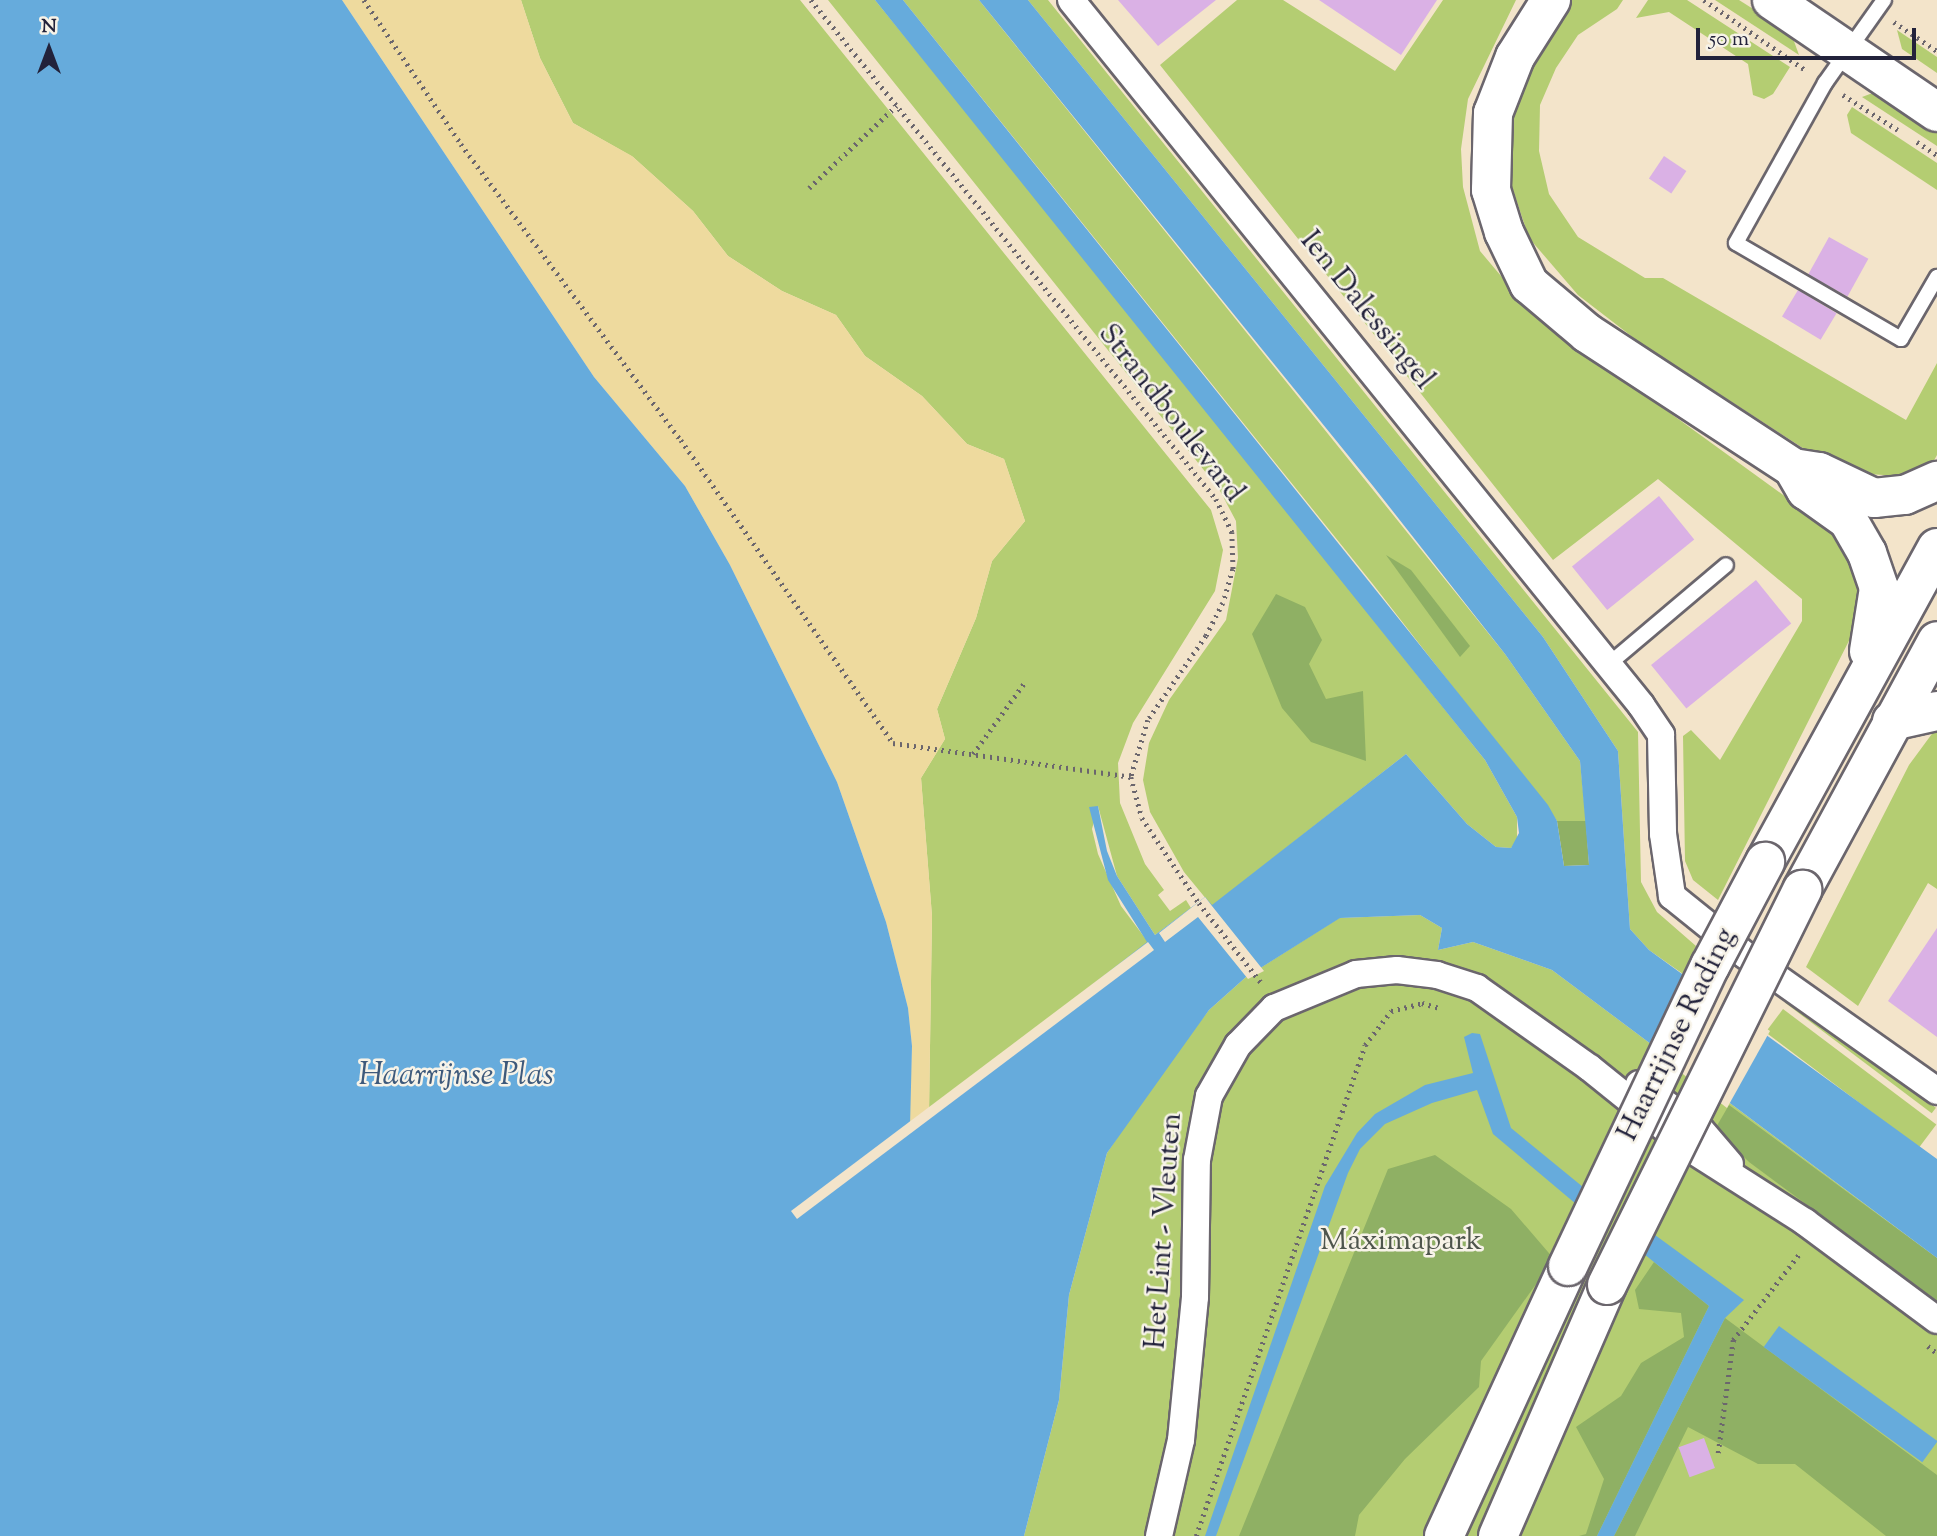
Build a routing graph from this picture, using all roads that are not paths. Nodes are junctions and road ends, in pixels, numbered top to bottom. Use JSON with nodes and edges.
{"nodes":[{"id":1,"x":1071,"y":0,"type":"edge"},
{"id":2,"x":1552,"y":0,"type":"edge"},
{"id":3,"x":1772,"y":0,"type":"edge"},
{"id":4,"x":1880,"y":5,"type":"edge"},
{"id":5,"x":1846,"y":51,"type":"junction"},
{"id":6,"x":1937,"y":111,"type":"edge"},
{"id":7,"x":1937,"y":277,"type":"edge"},
{"id":8,"x":1793,"y":468,"type":"junction"},
{"id":9,"x":1937,"y":481,"type":"edge"},
{"id":10,"x":1937,"y":548,"type":"edge"},
{"id":11,"x":1726,"y":565,"type":"dead end"},
{"id":12,"x":1937,"y":641,"type":"edge"},
{"id":13,"x":1609,"y":664,"type":"junction"},
{"id":14,"x":1864,"y":677,"type":"junction"},
{"id":15,"x":1937,"y":711,"type":"edge"},
{"id":16,"x":1892,"y":721,"type":"junction"},
{"id":17,"x":1937,"y":1091,"type":"edge"},
{"id":18,"x":1937,"y":1320,"type":"edge"},
{"id":19,"x":1159,"y":1536,"type":"edge"},
{"id":20,"x":1444,"y":1536,"type":"edge"},
{"id":21,"x":1498,"y":1536,"type":"edge"}],
"edges":[{"from":1,"to":13,"type":"street","name":"Ien Dalessingel"},
{"from":2,"to":8,"type":"main road"},
{"from":3,"to":5,"type":"main road"},
{"from":4,"to":5,"type":"lane"},
{"from":5,"to":6,"type":"main road"},
{"from":5,"to":7,"type":"lane"},
{"from":8,"to":9,"type":"main road"},
{"from":8,"to":14,"type":"main road"},
{"from":10,"to":14,"type":"main road","name":"Haarrijnse Rading"},
{"from":11,"to":13,"type":"lane"},
{"from":12,"to":16,"type":"main road","name":"Haarrijnse Rading"},
{"from":13,"to":17,"type":"street","name":"Ien Dalessingel"},
{"from":14,"to":20,"type":"main road","name":"Haarrijnse Rading","bridge":true},
{"from":15,"to":16,"type":"main road"},
{"from":16,"to":21,"type":"main road","name":"Haarrijnse Rading","bridge":true},
{"from":18,"to":19,"type":"street","name":"Het Lint - Vleuten"}]}
